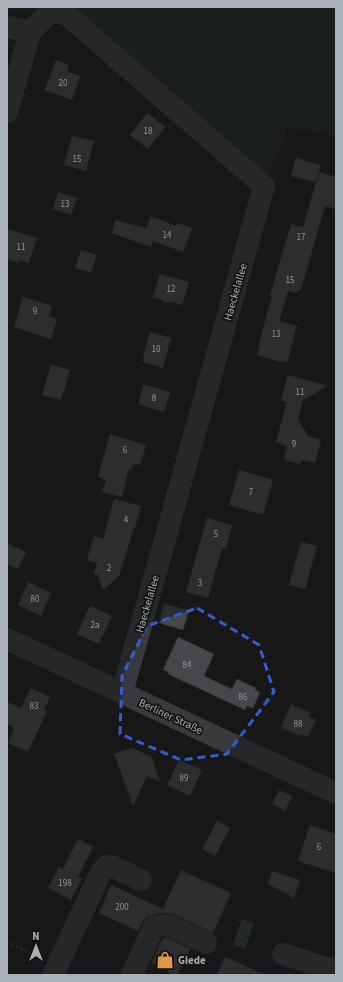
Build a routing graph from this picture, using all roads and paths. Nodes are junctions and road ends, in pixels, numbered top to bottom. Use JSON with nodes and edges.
{"nodes":[{"id":1,"x":7,"y":112,"type":"edge"},
{"id":2,"x":7,"y":639,"type":"edge"},
{"id":3,"x":122,"y":693,"type":"junction"},
{"id":4,"x":336,"y":793,"type":"edge"},
{"id":5,"x":141,"y":880,"type":"dead end"},
{"id":6,"x":206,"y":943,"type":"dead end"},
{"id":7,"x":283,"y":954,"type":"dead end"},
{"id":8,"x":336,"y":971,"type":"edge"},
{"id":9,"x":53,"y":975,"type":"edge"},
{"id":10,"x":132,"y":975,"type":"edge"}],
"edges":[{"from":1,"to":3,"type":"street","name":"Haeckelallee"},
{"from":2,"to":3,"type":"street","name":"Berliner Straße"},
{"from":3,"to":4,"type":"street","name":"Berliner Straße"},
{"from":5,"to":9,"type":"street"},
{"from":6,"to":10,"type":"street"},
{"from":7,"to":8,"type":"street"}]}
